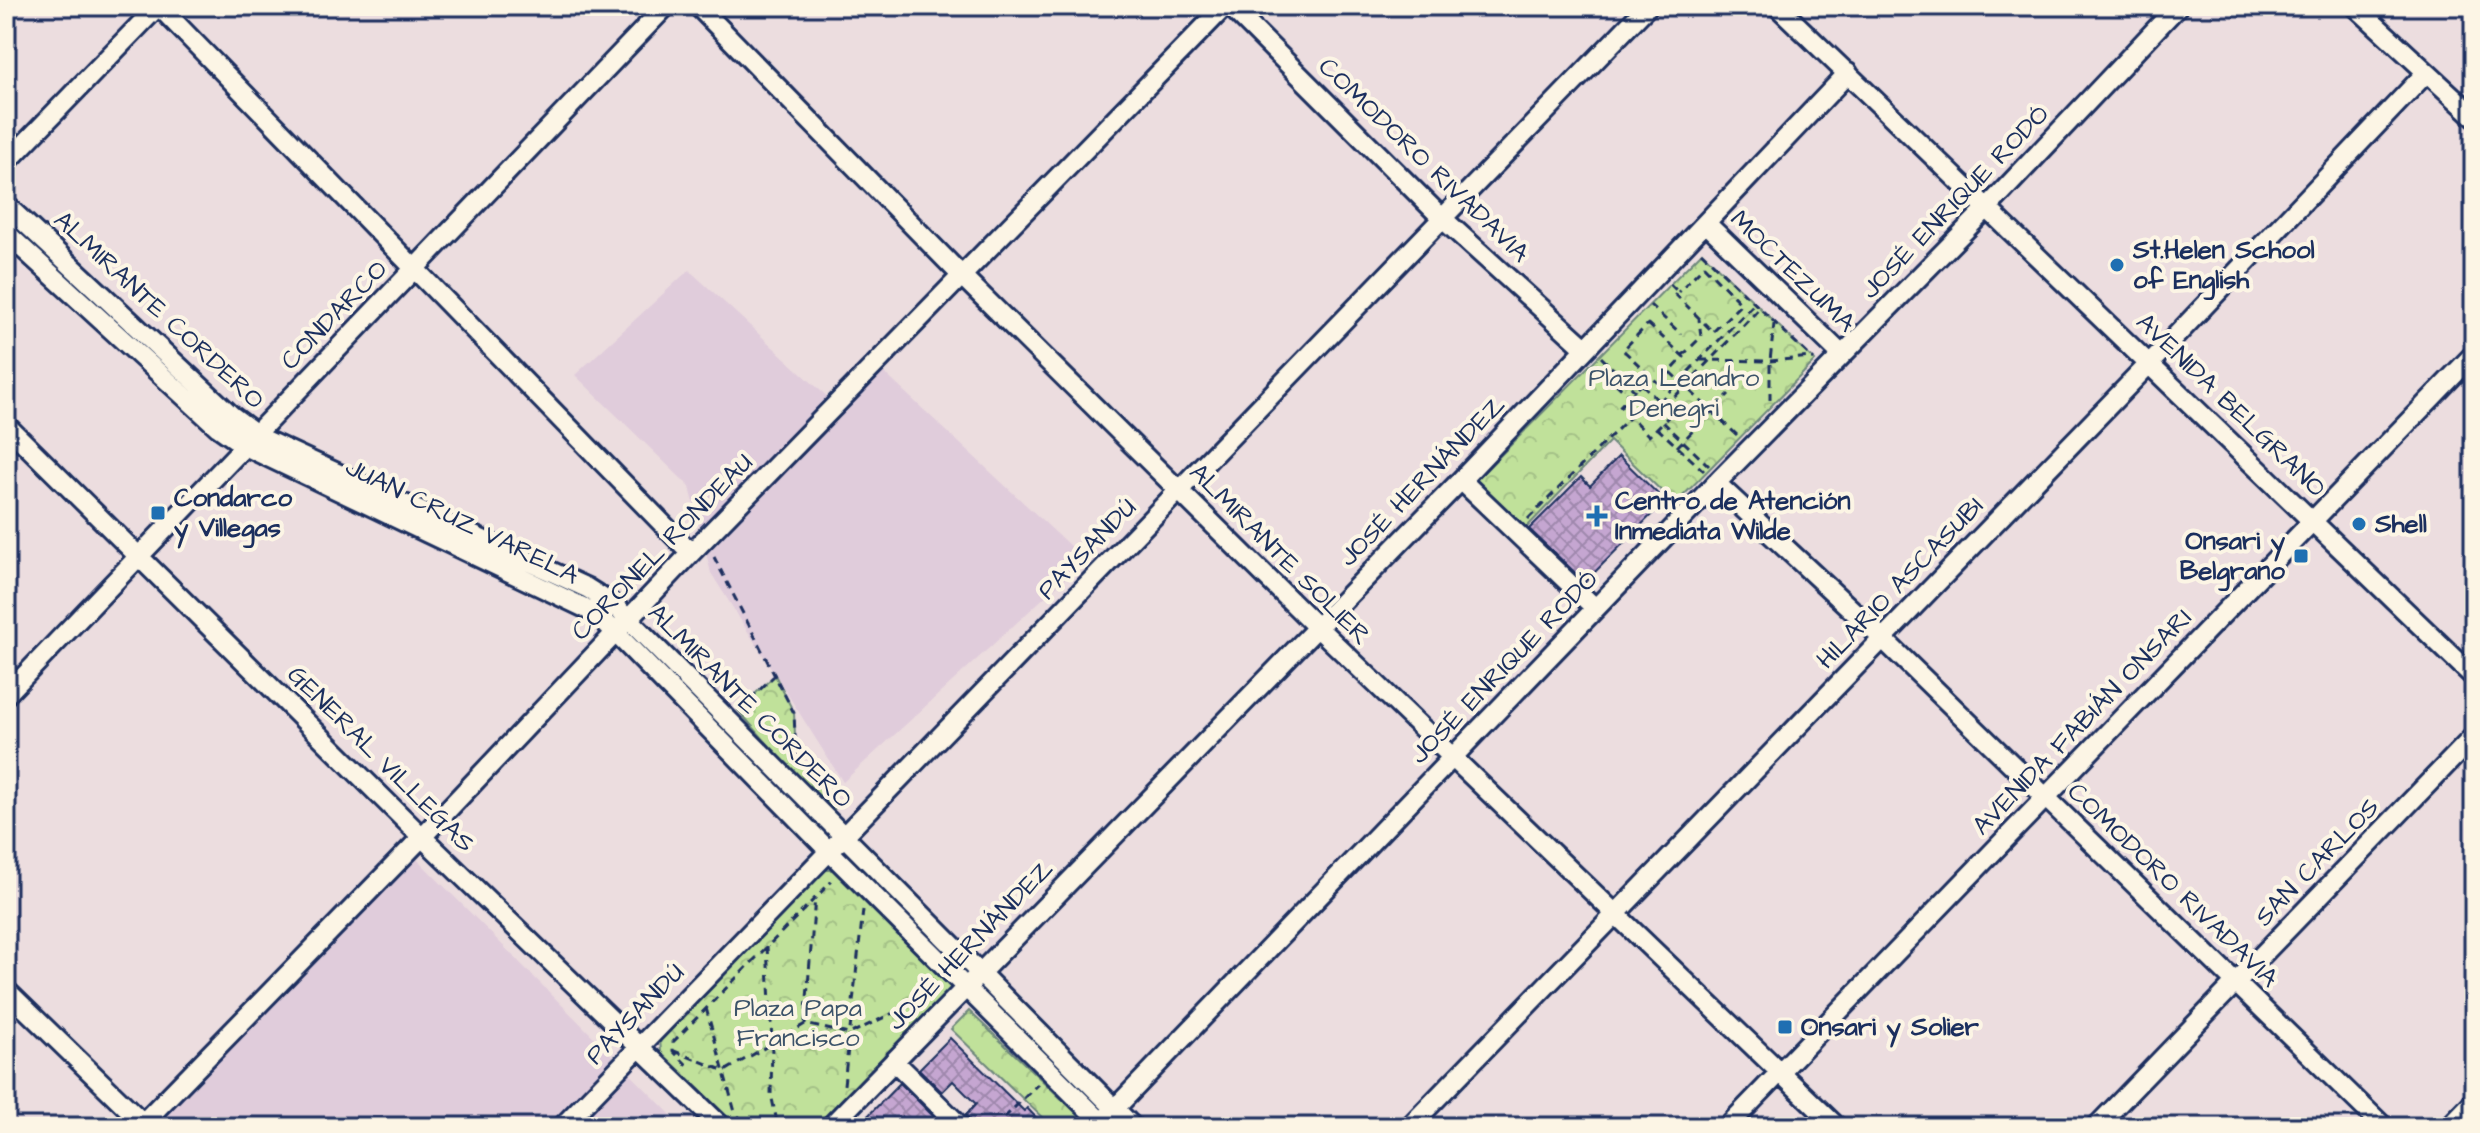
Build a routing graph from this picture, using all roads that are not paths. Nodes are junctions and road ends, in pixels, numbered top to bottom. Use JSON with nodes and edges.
{"nodes":[{"id":1,"x":158,"y":6,"type":"edge"},
{"id":2,"x":666,"y":6,"type":"edge"},
{"id":3,"x":698,"y":6,"type":"edge"},
{"id":4,"x":1227,"y":6,"type":"edge"},
{"id":5,"x":1648,"y":6,"type":"edge"},
{"id":6,"x":1777,"y":6,"type":"edge"},
{"id":7,"x":2178,"y":6,"type":"edge"},
{"id":8,"x":2355,"y":6,"type":"edge"},
{"id":9,"x":1848,"y":73,"type":"junction"},
{"id":10,"x":2426,"y":73,"type":"junction"},
{"id":11,"x":2474,"y":116,"type":"edge"},
{"id":12,"x":6,"y":163,"type":"edge"},
{"id":13,"x":6,"y":205,"type":"edge"},
{"id":14,"x":1987,"y":208,"type":"junction"},
{"id":15,"x":1443,"y":219,"type":"junction"},
{"id":16,"x":1707,"y":224,"type":"junction"},
{"id":17,"x":6,"y":233,"type":"edge"},
{"id":18,"x":416,"y":268,"type":"junction"},
{"id":19,"x":961,"y":275,"type":"junction"},
{"id":20,"x":1585,"y":348,"type":"junction"},
{"id":21,"x":2474,"y":354,"type":"edge"},
{"id":22,"x":1842,"y":355,"type":"junction"},
{"id":23,"x":2150,"y":363,"type":"junction"},
{"id":24,"x":6,"y":425,"type":"edge"},
{"id":25,"x":250,"y":440,"type":"junction"},
{"id":26,"x":1461,"y":480,"type":"junction"},
{"id":27,"x":1719,"y":480,"type":"junction"},
{"id":28,"x":1179,"y":491,"type":"junction"},
{"id":29,"x":2313,"y":521,"type":"junction"},
{"id":30,"x":696,"y":548,"type":"junction"},
{"id":31,"x":139,"y":557,"type":"junction"},
{"id":32,"x":1595,"y":608,"type":"junction"},
{"id":33,"x":622,"y":625,"type":"junction"},
{"id":34,"x":1317,"y":627,"type":"junction"},
{"id":35,"x":1882,"y":638,"type":"junction"},
{"id":36,"x":2474,"y":677,"type":"edge"},
{"id":37,"x":6,"y":695,"type":"edge"},
{"id":38,"x":2474,"y":736,"type":"edge"},
{"id":39,"x":1453,"y":759,"type":"junction"},
{"id":40,"x":2044,"y":796,"type":"junction"},
{"id":41,"x":422,"y":837,"type":"junction"},
{"id":42,"x":843,"y":837,"type":"junction"},
{"id":43,"x":829,"y":851,"type":"junction"},
{"id":44,"x":1614,"y":914,"type":"junction"},
{"id":45,"x":969,"y":980,"type":"junction"},
{"id":46,"x":2237,"y":982,"type":"junction"},
{"id":47,"x":6,"y":990,"type":"edge"},
{"id":48,"x":639,"y":1046,"type":"junction"},
{"id":49,"x":894,"y":1061,"type":"junction"},
{"id":50,"x":1781,"y":1072,"type":"junction"},
{"id":51,"x":2474,"y":1101,"type":"edge"},
{"id":52,"x":1107,"y":1119,"type":"edge"},
{"id":53,"x":728,"y":1120,"type":"edge"},
{"id":54,"x":143,"y":1126,"type":"edge"},
{"id":55,"x":562,"y":1127,"type":"edge"},
{"id":56,"x":830,"y":1127,"type":"edge"},
{"id":57,"x":961,"y":1127,"type":"edge"},
{"id":58,"x":1133,"y":1127,"type":"edge"},
{"id":59,"x":1409,"y":1127,"type":"edge"},
{"id":60,"x":1727,"y":1127,"type":"edge"},
{"id":61,"x":1837,"y":1127,"type":"edge"},
{"id":62,"x":2096,"y":1127,"type":"edge"},
{"id":63,"x":2384,"y":1127,"type":"edge"},
{"id":64,"x":2449,"y":1127,"type":"edge"}],
"edges":[{"from":1,"to":12,"type":"street"},
{"from":1,"to":18,"type":"street"},
{"from":2,"to":18,"type":"street","name":"CONDARCO"},
{"from":3,"to":19,"type":"street","name":"ALMIRANTE SOLIER"},
{"from":4,"to":15,"type":"street","name":"COMODORO RIVADAVIA"},
{"from":4,"to":19,"type":"street","name":"CORONEL RONDEAU"},
{"from":5,"to":15,"type":"street","name":"PAYSANDÚ"},
{"from":6,"to":9,"type":"street","name":"AVENIDA BELGRANO"},
{"from":7,"to":14,"type":"street","name":"JOSÉ ENRIQUE RODÓ"},
{"from":8,"to":10,"type":"street"},
{"from":9,"to":14,"type":"street","name":"AVENIDA BELGRANO"},
{"from":9,"to":16,"type":"street","name":"JOSÉ HERNÁNDEZ"},
{"from":10,"to":11,"type":"street"},
{"from":10,"to":23,"type":"street","name":"HILARIO ASCASUBI"},
{"from":13,"to":25,"type":"street","name":"ALMIRANTE CORDERO"},
{"from":14,"to":22,"type":"street","name":"JOSÉ ENRIQUE RODÓ"},
{"from":14,"to":23,"type":"street","name":"AVENIDA BELGRANO"},
{"from":15,"to":20,"type":"street","name":"COMODORO RIVADAVIA"},
{"from":15,"to":28,"type":"street","name":"PAYSANDÚ"},
{"from":16,"to":20,"type":"street","name":"JOSÉ HERNÁNDEZ"},
{"from":16,"to":22,"type":"street","name":"MOCTEZUMA"},
{"from":17,"to":25,"type":"street"},
{"from":18,"to":25,"type":"street","name":"CONDARCO"},
{"from":18,"to":30,"type":"street"},
{"from":19,"to":28,"type":"street","name":"ALMIRANTE SOLIER"},
{"from":19,"to":30,"type":"street","name":"CORONEL RONDEAU"},
{"from":20,"to":26,"type":"street","name":"JOSÉ HERNÁNDEZ"},
{"from":21,"to":29,"type":"street","name":"AVENIDA FABIÁN ONSARI"},
{"from":22,"to":27,"type":"street","name":"JOSÉ ENRIQUE RODÓ"},
{"from":23,"to":29,"type":"street","name":"AVENIDA BELGRANO"},
{"from":23,"to":35,"type":"street","name":"HILARIO ASCASUBI"},
{"from":24,"to":31,"type":"street","name":"GENERAL VILLEGAS"},
{"from":25,"to":31,"type":"street","name":"CONDARCO"},
{"from":25,"to":33,"type":"street","name":"ALMIRANTE CORDERO"},
{"from":26,"to":32,"type":"street"},
{"from":26,"to":34,"type":"street","name":"JOSÉ HERNÁNDEZ"},
{"from":27,"to":32,"type":"street","name":"JOSÉ ENRIQUE RODÓ"},
{"from":27,"to":35,"type":"street","name":"COMODORO RIVADAVIA"},
{"from":28,"to":34,"type":"street","name":"ALMIRANTE SOLIER"},
{"from":28,"to":42,"type":"street","name":"PAYSANDÚ"},
{"from":29,"to":36,"type":"street","name":"AVENIDA BELGRANO"},
{"from":29,"to":40,"type":"street","name":"AVENIDA FABIÁN ONSARI"},
{"from":30,"to":33,"type":"street","name":"CORONEL RONDEAU"},
{"from":31,"to":37,"type":"street","name":"CONDARCO"},
{"from":31,"to":41,"type":"street","name":"GENERAL VILLEGAS"},
{"from":32,"to":39,"type":"street","name":"JOSÉ ENRIQUE RODÓ"},
{"from":33,"to":41,"type":"street","name":"CORONEL RONDEAU"},
{"from":33,"to":42,"type":"street","name":"ALMIRANTE CORDERO"},
{"from":33,"to":43,"type":"street"},
{"from":34,"to":39,"type":"street","name":"ALMIRANTE SOLIER"},
{"from":34,"to":45,"type":"street","name":"JOSÉ HERNÁNDEZ"},
{"from":35,"to":40,"type":"street","name":"COMODORO RIVADAVIA"},
{"from":35,"to":44,"type":"street","name":"HILARIO ASCASUBI"},
{"from":38,"to":46,"type":"street","name":"SAN CARLOS"},
{"from":39,"to":44,"type":"street","name":"ALMIRANTE SOLIER"},
{"from":39,"to":52,"type":"street","name":"JOSÉ ENRIQUE RODÓ"},
{"from":40,"to":46,"type":"street","name":"COMODORO RIVADAVIA"},
{"from":40,"to":50,"type":"street","name":"AVENIDA FABIÁN ONSARI"},
{"from":41,"to":48,"type":"street","name":"GENERAL VILLEGAS"},
{"from":41,"to":54,"type":"street","name":"CORONEL RONDEAU"},
{"from":42,"to":43,"type":"street","name":"PAYSANDÚ"},
{"from":42,"to":45,"type":"street","name":"ALMIRANTE CORDERO"},
{"from":43,"to":45,"type":"street"},
{"from":43,"to":48,"type":"street","name":"PAYSANDÚ"},
{"from":44,"to":50,"type":"street","name":"ALMIRANTE SOLIER"},
{"from":44,"to":59,"type":"street","name":"HILARIO ASCASUBI"},
{"from":45,"to":49,"type":"street","name":"JOSÉ HERNÁNDEZ"},
{"from":45,"to":52,"type":"street","name":"ALMIRANTE CORDERO"},
{"from":45,"to":52,"type":"street"},
{"from":46,"to":62,"type":"street","name":"SAN CARLOS"},
{"from":46,"to":63,"type":"street","name":"COMODORO RIVADAVIA"},
{"from":47,"to":54,"type":"street"},
{"from":48,"to":53,"type":"street","name":"GENERAL VILLEGAS"},
{"from":48,"to":55,"type":"street","name":"PAYSANDÚ"},
{"from":49,"to":56,"type":"street","name":"JOSÉ HERNÁNDEZ"},
{"from":49,"to":57,"type":"street"},
{"from":50,"to":60,"type":"street","name":"AVENIDA FABIÁN ONSARI"},
{"from":50,"to":61,"type":"street","name":"ALMIRANTE SOLIER"},
{"from":51,"to":64,"type":"street"},
{"from":52,"to":58,"type":"street","name":"ALMIRANTE CORDERO"}]}
